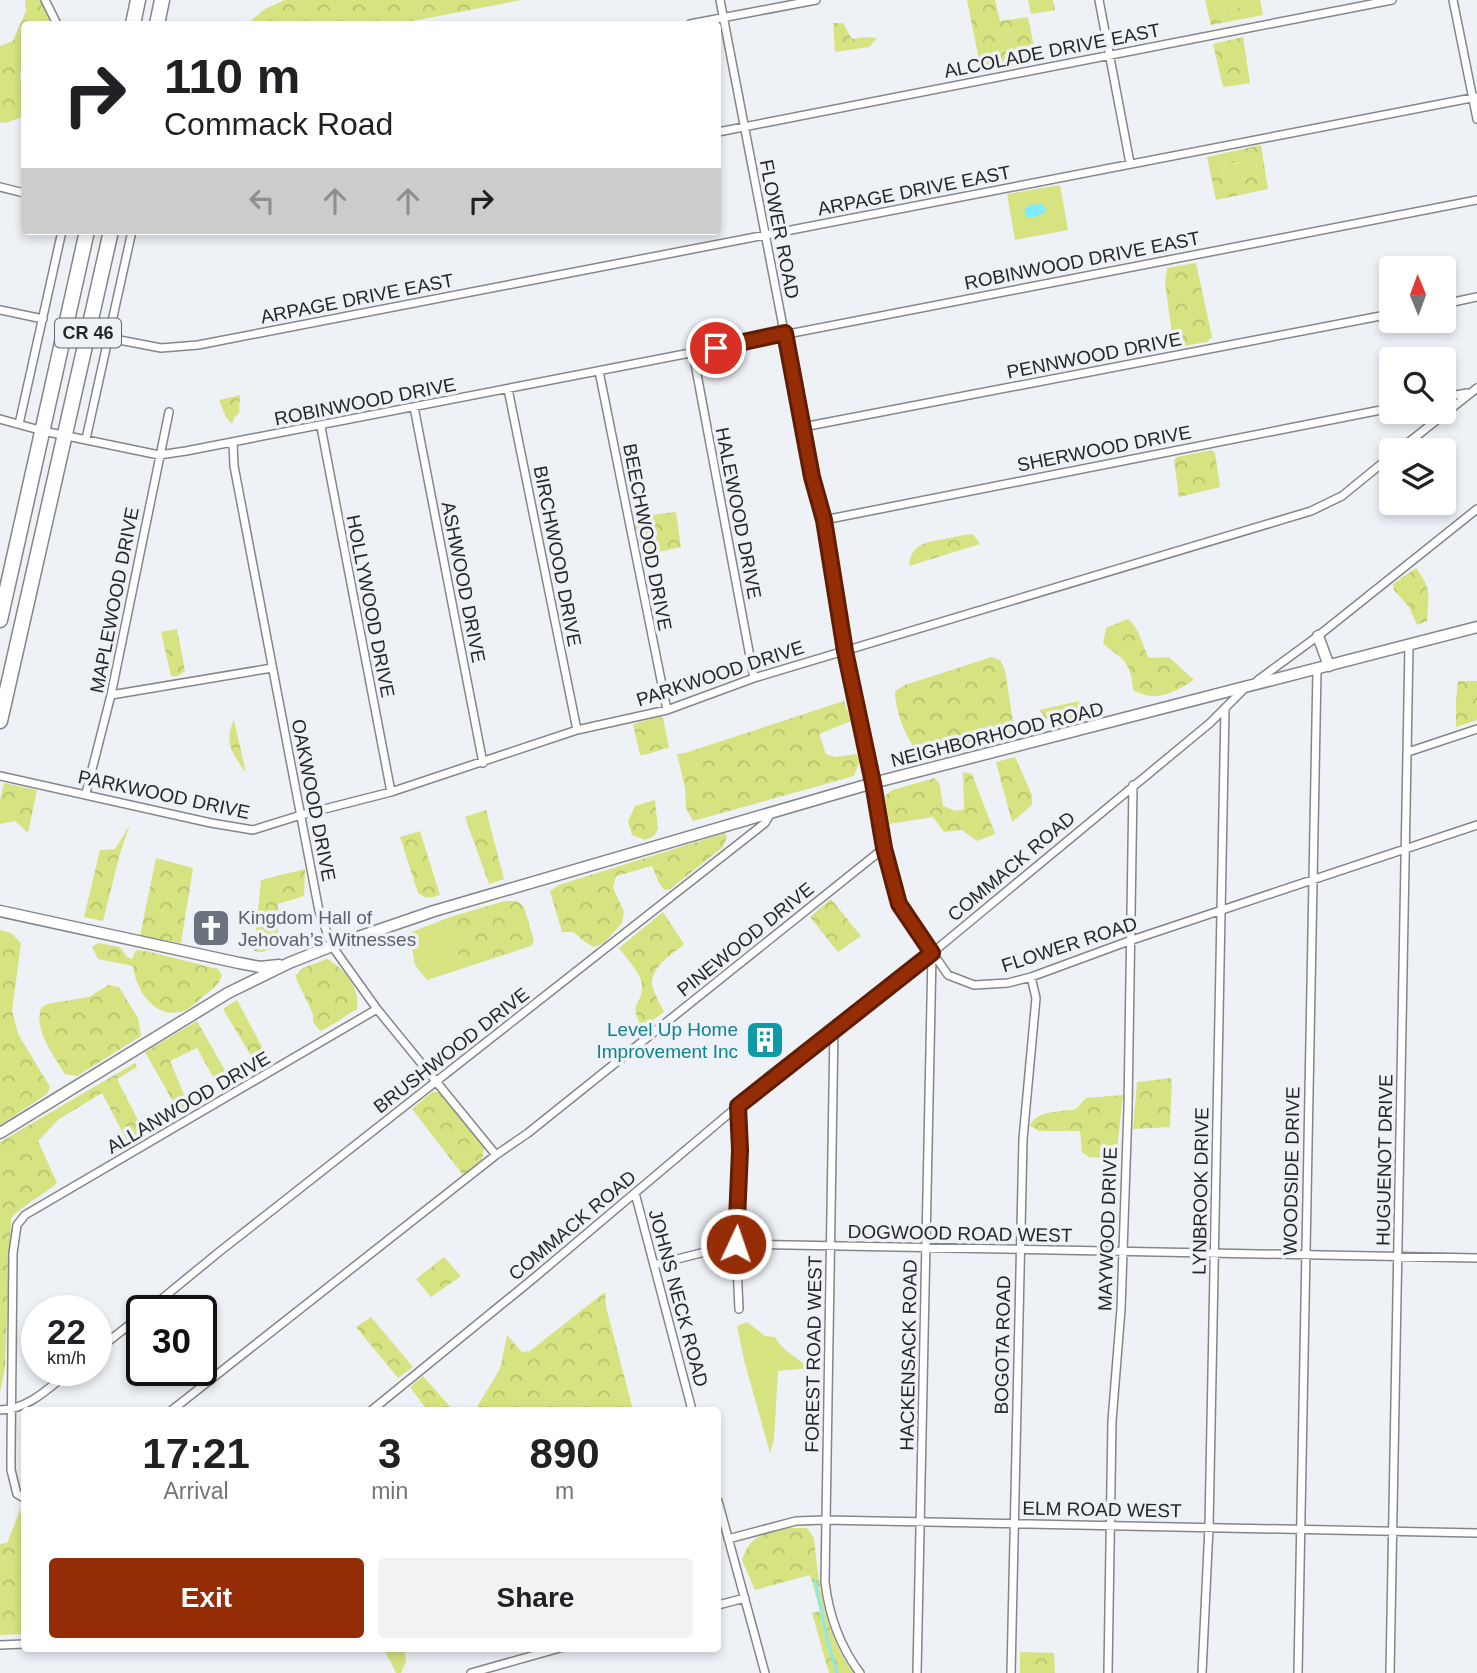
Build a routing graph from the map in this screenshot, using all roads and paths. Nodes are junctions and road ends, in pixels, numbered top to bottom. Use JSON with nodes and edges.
{"nodes":[{"id":1,"x":45,"y":0,"type":"edge"},
{"id":2,"x":138,"y":0,"type":"edge"},
{"id":3,"x":162,"y":0,"type":"edge"},
{"id":4,"x":720,"y":0,"type":"edge"},
{"id":5,"x":816,"y":0,"type":"edge"},
{"id":6,"x":1099,"y":0,"type":"edge"},
{"id":7,"x":1392,"y":0,"type":"edge"},
{"id":8,"x":1453,"y":0,"type":"edge"},
{"id":9,"x":724,"y":18,"type":"junction"},
{"id":10,"x":56,"y":21,"type":"edge"},
{"id":11,"x":134,"y":21,"type":"edge"},
{"id":12,"x":158,"y":21,"type":"edge"},
{"id":13,"x":707,"y":21,"type":"edge"},
{"id":14,"x":1110,"y":55,"type":"junction"},
{"id":15,"x":1475,"y":97,"type":"edge"},
{"id":16,"x":1477,"y":119,"type":"edge"},
{"id":17,"x":743,"y":126,"type":"junction"},
{"id":18,"x":721,"y":131,"type":"edge"},
{"id":19,"x":1130,"y":163,"type":"junction"},
{"id":20,"x":0,"y":187,"type":"edge"},
{"id":21,"x":21,"y":192,"type":"edge"},
{"id":22,"x":1477,"y":200,"type":"edge"},
{"id":23,"x":61,"y":235,"type":"edge"},
{"id":24,"x":86,"y":235,"type":"edge"},
{"id":25,"x":110,"y":235,"type":"edge"},
{"id":26,"x":131,"y":235,"type":"edge"},
{"id":27,"x":765,"y":236,"type":"junction"},
{"id":28,"x":1477,"y":297,"type":"edge"},
{"id":29,"x":1456,"y":301,"type":"edge"},
{"id":30,"x":0,"y":310,"type":"edge"},
{"id":31,"x":1379,"y":316,"type":"edge"},
{"id":32,"x":43,"y":319,"type":"junction"},
{"id":33,"x":785,"y":333,"type":"junction"},
{"id":34,"x":109,"y":338,"type":"junction"},
{"id":35,"x":693,"y":353,"type":"junction"},
{"id":36,"x":599,"y":371,"type":"junction"},
{"id":37,"x":508,"y":389,"type":"junction"},
{"id":38,"x":1474,"y":390,"type":"edge"},
{"id":39,"x":1456,"y":394,"type":"edge"},
{"id":40,"x":414,"y":407,"type":"junction"},
{"id":41,"x":1379,"y":410,"type":"edge"},
{"id":42,"x":169,"y":412,"type":"dead end"},
{"id":43,"x":0,"y":419,"type":"edge"},
{"id":44,"x":19,"y":424,"type":"junction"},
{"id":45,"x":321,"y":426,"type":"junction"},
{"id":46,"x":803,"y":427,"type":"junction"},
{"id":47,"x":43,"y":431,"type":"junction"},
{"id":48,"x":65,"y":435,"type":"junction"},
{"id":49,"x":1414,"y":438,"type":"edge"},
{"id":50,"x":86,"y":439,"type":"junction"},
{"id":51,"x":233,"y":442,"type":"junction"},
{"id":52,"x":159,"y":455,"type":"junction"},
{"id":53,"x":1379,"y":466,"type":"edge"},
{"id":54,"x":1477,"y":509,"type":"edge"},
{"id":55,"x":824,"y":520,"type":"junction"},
{"id":56,"x":0,"y":620,"type":"edge"},
{"id":57,"x":1477,"y":627,"type":"edge"},
{"id":58,"x":1318,"y":636,"type":"junction"},
{"id":59,"x":1409,"y":646,"type":"junction"},
{"id":60,"x":845,"y":651,"type":"junction"},
{"id":61,"x":1329,"y":666,"type":"junction"},
{"id":62,"x":272,"y":668,"type":"junction"},
{"id":63,"x":1317,"y":670,"type":"junction"},
{"id":64,"x":754,"y":678,"type":"junction"},
{"id":65,"x":1246,"y":687,"type":"junction"},
{"id":66,"x":111,"y":695,"type":"junction"},
{"id":67,"x":1224,"y":709,"type":"junction"},
{"id":68,"x":667,"y":710,"type":"junction"},
{"id":69,"x":0,"y":722,"type":"edge"},
{"id":70,"x":1477,"y":729,"type":"edge"},
{"id":71,"x":577,"y":730,"type":"junction"},
{"id":72,"x":1408,"y":752,"type":"junction"},
{"id":73,"x":483,"y":763,"type":"junction"},
{"id":74,"x":0,"y":776,"type":"edge"},
{"id":75,"x":873,"y":783,"type":"junction"},
{"id":76,"x":1133,"y":785,"type":"junction"},
{"id":77,"x":391,"y":792,"type":"junction"},
{"id":78,"x":86,"y":793,"type":"junction"},
{"id":79,"x":772,"y":812,"type":"junction"},
{"id":80,"x":301,"y":815,"type":"junction"},
{"id":81,"x":1477,"y":825,"type":"edge"},
{"id":82,"x":884,"y":848,"type":"junction"},
{"id":83,"x":1406,"y":848,"type":"junction"},
{"id":84,"x":1312,"y":880,"type":"junction"},
{"id":85,"x":0,"y":911,"type":"edge"},
{"id":86,"x":1222,"y":911,"type":"junction"},
{"id":87,"x":1129,"y":941,"type":"junction"},
{"id":88,"x":332,"y":946,"type":"junction"},
{"id":89,"x":932,"y":953,"type":"junction"},
{"id":90,"x":289,"y":963,"type":"junction"},
{"id":91,"x":247,"y":965,"type":"junction"},
{"id":92,"x":1031,"y":977,"type":"junction"},
{"id":93,"x":228,"y":993,"type":"junction"},
{"id":94,"x":377,"y":1009,"type":"junction"},
{"id":95,"x":834,"y":1028,"type":"junction"},
{"id":96,"x":436,"y":1081,"type":"junction"},
{"id":97,"x":738,"y":1106,"type":"junction"},
{"id":98,"x":0,"y":1133,"type":"edge"},
{"id":99,"x":496,"y":1155,"type":"junction"},
{"id":100,"x":635,"y":1193,"type":"junction"},
{"id":101,"x":736,"y":1244,"type":"junction"},
{"id":102,"x":831,"y":1246,"type":"junction"},
{"id":103,"x":925,"y":1248,"type":"junction"},
{"id":104,"x":1020,"y":1250,"type":"junction"},
{"id":105,"x":1123,"y":1252,"type":"junction"},
{"id":106,"x":1215,"y":1254,"type":"junction"},
{"id":107,"x":1305,"y":1255,"type":"junction"},
{"id":108,"x":1399,"y":1256,"type":"junction"},
{"id":109,"x":1477,"y":1258,"type":"edge"},
{"id":110,"x":654,"y":1265,"type":"junction"},
{"id":111,"x":167,"y":1295,"type":"edge"},
{"id":112,"x":739,"y":1309,"type":"dead end"},
{"id":113,"x":126,"y":1328,"type":"edge"},
{"id":114,"x":112,"y":1338,"type":"edge"},
{"id":115,"x":51,"y":1386,"type":"edge"},
{"id":116,"x":176,"y":1407,"type":"edge"},
{"id":117,"x":376,"y":1407,"type":"edge"},
{"id":118,"x":691,"y":1407,"type":"edge"},
{"id":119,"x":0,"y":1410,"type":"edge"},
{"id":120,"x":13,"y":1410,"type":"junction"},
{"id":121,"x":21,"y":1496,"type":"edge"},
{"id":122,"x":721,"y":1512,"type":"edge"},
{"id":123,"x":825,"y":1520,"type":"junction"},
{"id":124,"x":922,"y":1522,"type":"junction"},
{"id":125,"x":1015,"y":1523,"type":"junction"},
{"id":126,"x":1110,"y":1526,"type":"junction"},
{"id":127,"x":1209,"y":1527,"type":"junction"},
{"id":128,"x":1301,"y":1531,"type":"junction"},
{"id":129,"x":1393,"y":1532,"type":"junction"},
{"id":130,"x":1477,"y":1533,"type":"edge"},
{"id":131,"x":728,"y":1539,"type":"junction"},
{"id":132,"x":744,"y":1598,"type":"junction"},
{"id":133,"x":721,"y":1604,"type":"edge"},
{"id":134,"x":21,"y":1644,"type":"edge"},
{"id":135,"x":0,"y":1645,"type":"edge"},
{"id":136,"x":546,"y":1652,"type":"edge"},
{"id":137,"x":471,"y":1673,"type":"edge"},
{"id":138,"x":765,"y":1673,"type":"edge"},
{"id":139,"x":860,"y":1673,"type":"edge"},
{"id":140,"x":917,"y":1673,"type":"edge"},
{"id":141,"x":1011,"y":1673,"type":"edge"},
{"id":142,"x":1108,"y":1673,"type":"edge"},
{"id":143,"x":1202,"y":1673,"type":"edge"},
{"id":144,"x":1298,"y":1673,"type":"edge"},
{"id":145,"x":1390,"y":1673,"type":"edge"}],
"edges":[{"from":1,"to":10,"type":"street"},
{"from":2,"to":11,"type":"highway"},
{"from":3,"to":12,"type":"highway"},
{"from":4,"to":9,"type":"street","name":"FLOWER ROAD"},
{"from":5,"to":9,"type":"street"},
{"from":6,"to":14,"type":"street"},
{"from":7,"to":14,"type":"street","name":"ALCOLADE DRIVE EAST"},
{"from":8,"to":15,"type":"street"},
{"from":9,"to":13,"type":"street"},
{"from":9,"to":17,"type":"street","name":"FLOWER ROAD"},
{"from":14,"to":17,"type":"street","name":"ALCOLADE DRIVE EAST"},
{"from":14,"to":19,"type":"street"},
{"from":15,"to":16,"type":"street"},
{"from":15,"to":19,"type":"street","name":"ARPAGE DRIVE EAST"},
{"from":17,"to":18,"type":"street","name":"ALCOLADE DRIVE EAST"},
{"from":17,"to":27,"type":"street","name":"FLOWER ROAD"},
{"from":19,"to":27,"type":"street","name":"ARPAGE DRIVE EAST"},
{"from":20,"to":21,"type":"street"},
{"from":22,"to":33,"type":"street","name":"ROBINWOOD DRIVE EAST"},
{"from":23,"to":32,"type":"street"},
{"from":24,"to":47,"type":"highway","number":"CR 46"},
{"from":25,"to":48,"type":"highway","number":"CR 46"},
{"from":26,"to":34,"type":"street"},
{"from":27,"to":33,"type":"street","name":"FLOWER ROAD"},
{"from":27,"to":34,"type":"street","name":"ARPAGE DRIVE EAST"},
{"from":28,"to":29,"type":"street"},
{"from":30,"to":32,"type":"street"},
{"from":31,"to":46,"type":"street","name":"PENNWOOD DRIVE"},
{"from":32,"to":44,"type":"street"},
{"from":33,"to":35,"type":"street","name":"ROBINWOOD DRIVE EAST"},
{"from":33,"to":46,"type":"street","name":"FLOWER ROAD"},
{"from":34,"to":50,"type":"street"},
{"from":35,"to":36,"type":"street","name":"ROBINWOOD DRIVE"},
{"from":35,"to":64,"type":"street","name":"HALEWOOD DRIVE"},
{"from":36,"to":37,"type":"street","name":"ROBINWOOD DRIVE"},
{"from":36,"to":68,"type":"street","name":"BEECHWOOD DRIVE"},
{"from":37,"to":40,"type":"street","name":"ROBINWOOD DRIVE"},
{"from":37,"to":71,"type":"street","name":"BIRCHWOOD DRIVE"},
{"from":38,"to":39,"type":"street"},
{"from":38,"to":49,"type":"street"},
{"from":40,"to":45,"type":"street","name":"ROBINWOOD DRIVE"},
{"from":40,"to":73,"type":"street","name":"ASHWOOD DRIVE"},
{"from":41,"to":55,"type":"street","name":"SHERWOOD DRIVE"},
{"from":42,"to":52,"type":"street","name":"MAPLEWOOD DRIVE"},
{"from":43,"to":44,"type":"street","name":"ROBINWOOD DRIVE"},
{"from":44,"to":47,"type":"street","name":"ROBINWOOD DRIVE"},
{"from":45,"to":51,"type":"street","name":"ROBINWOOD DRIVE"},
{"from":45,"to":77,"type":"street","name":"HOLLYWOOD DRIVE"},
{"from":46,"to":55,"type":"street","name":"FLOWER ROAD"},
{"from":47,"to":48,"type":"street","name":"ROBINWOOD DRIVE"},
{"from":47,"to":56,"type":"highway","number":"CR 46"},
{"from":48,"to":50,"type":"street","name":"ROBINWOOD DRIVE"},
{"from":48,"to":69,"type":"highway","number":"CR 46"},
{"from":50,"to":52,"type":"street","name":"ROBINWOOD DRIVE"},
{"from":51,"to":52,"type":"street","name":"ROBINWOOD DRIVE"},
{"from":51,"to":62,"type":"street","name":"OAKWOOD DRIVE"},
{"from":52,"to":66,"type":"street","name":"MAPLEWOOD DRIVE"},
{"from":53,"to":60,"type":"street","name":"PARKWOOD DRIVE"},
{"from":54,"to":58,"type":"street","name":"COMMACK ROAD"},
{"from":55,"to":60,"type":"street","name":"FLOWER ROAD"},
{"from":57,"to":59,"type":"main road","name":"NEIGHBORHOOD ROAD"},
{"from":58,"to":61,"type":"main road"},
{"from":58,"to":65,"type":"street","name":"COMMACK ROAD"},
{"from":59,"to":61,"type":"main road","name":"NEIGHBORHOOD ROAD"},
{"from":59,"to":72,"type":"street","name":"HUGUENOT DRIVE"},
{"from":60,"to":64,"type":"street","name":"PARKWOOD DRIVE"},
{"from":60,"to":75,"type":"street","name":"FLOWER ROAD"},
{"from":61,"to":63,"type":"main road","name":"NEIGHBORHOOD ROAD"},
{"from":62,"to":66,"type":"street"},
{"from":62,"to":80,"type":"street","name":"OAKWOOD DRIVE"},
{"from":63,"to":65,"type":"main road","name":"NEIGHBORHOOD ROAD"},
{"from":63,"to":84,"type":"street","name":"WOODSIDE DRIVE"},
{"from":64,"to":68,"type":"street","name":"PARKWOOD DRIVE"},
{"from":65,"to":67,"type":"street","name":"COMMACK ROAD"},
{"from":65,"to":75,"type":"main road","name":"NEIGHBORHOOD ROAD"},
{"from":66,"to":78,"type":"street","name":"MAPLEWOOD DRIVE"},
{"from":67,"to":76,"type":"street","name":"COMMACK ROAD"},
{"from":67,"to":86,"type":"street","name":"LYNBROOK DRIVE"},
{"from":68,"to":71,"type":"street","name":"PARKWOOD DRIVE"},
{"from":70,"to":72,"type":"street"},
{"from":71,"to":73,"type":"street","name":"PARKWOOD DRIVE"},
{"from":72,"to":83,"type":"street","name":"HUGUENOT DRIVE"},
{"from":73,"to":77,"type":"street","name":"PARKWOOD DRIVE"},
{"from":74,"to":78,"type":"street","name":"PARKWOOD DRIVE"},
{"from":75,"to":79,"type":"main road","name":"NEIGHBORHOOD ROAD"},
{"from":75,"to":82,"type":"street","name":"FLOWER ROAD"},
{"from":76,"to":87,"type":"street","name":"MAYWOOD DRIVE"},
{"from":76,"to":89,"type":"street","name":"COMMACK ROAD"},
{"from":77,"to":80,"type":"street","name":"PARKWOOD DRIVE"},
{"from":78,"to":80,"type":"street","name":"PARKWOOD DRIVE"},
{"from":79,"to":88,"type":"main road","name":"NEIGHBORHOOD ROAD"},
{"from":79,"to":96,"type":"street","name":"BRUSHWOOD DRIVE"},
{"from":80,"to":88,"type":"street","name":"OAKWOOD DRIVE"},
{"from":81,"to":83,"type":"street","name":"FLOWER ROAD"},
{"from":82,"to":89,"type":"street","name":"FLOWER ROAD"},
{"from":82,"to":99,"type":"street","name":"PINEWOOD DRIVE"},
{"from":83,"to":84,"type":"street","name":"FLOWER ROAD"},
{"from":83,"to":108,"type":"street","name":"HUGUENOT DRIVE"},
{"from":84,"to":86,"type":"street","name":"FLOWER ROAD"},
{"from":84,"to":107,"type":"street","name":"WOODSIDE DRIVE"},
{"from":85,"to":91,"type":"main road"},
{"from":86,"to":87,"type":"street","name":"FLOWER ROAD"},
{"from":86,"to":106,"type":"street","name":"LYNBROOK DRIVE"},
{"from":87,"to":92,"type":"street","name":"FLOWER ROAD"},
{"from":87,"to":105,"type":"street","name":"MAYWOOD DRIVE"},
{"from":88,"to":90,"type":"main road","name":"NEIGHBORHOOD ROAD"},
{"from":88,"to":94,"type":"street","name":"OAKWOOD DRIVE"},
{"from":89,"to":92,"type":"street","name":"FLOWER ROAD"},
{"from":89,"to":95,"type":"street","name":"COMMACK ROAD"},
{"from":89,"to":103,"type":"street","name":"HACKENSACK ROAD"},
{"from":90,"to":91,"type":"main road"},
{"from":90,"to":93,"type":"main road"},
{"from":91,"to":93,"type":"main road"},
{"from":92,"to":104,"type":"street","name":"BOGOTA ROAD"},
{"from":93,"to":98,"type":"main road"},
{"from":94,"to":96,"type":"street","name":"OAKWOOD DRIVE"},
{"from":94,"to":120,"type":"street","name":"ALLANWOOD DRIVE"},
{"from":95,"to":97,"type":"street","name":"COMMACK ROAD"},
{"from":95,"to":102,"type":"street","name":"FOREST ROAD WEST"},
{"from":96,"to":99,"type":"street","name":"OAKWOOD DRIVE"},
{"from":96,"to":111,"type":"street","name":"BRUSHWOOD DRIVE"},
{"from":97,"to":100,"type":"street","name":"COMMACK ROAD"},
{"from":97,"to":101,"type":"street"},
{"from":99,"to":116,"type":"street"},
{"from":100,"to":110,"type":"street","name":"JOHNS NECK ROAD"},
{"from":100,"to":117,"type":"street","name":"COMMACK ROAD"},
{"from":101,"to":102,"type":"street","name":"DOGWOOD ROAD WEST"},
{"from":101,"to":110,"type":"street","name":"DOGWOOD ROAD WEST"},
{"from":101,"to":112,"type":"street"},
{"from":102,"to":103,"type":"street","name":"DOGWOOD ROAD WEST"},
{"from":102,"to":123,"type":"street","name":"FOREST ROAD WEST"},
{"from":103,"to":104,"type":"street","name":"DOGWOOD ROAD WEST"},
{"from":103,"to":124,"type":"street","name":"HACKENSACK ROAD"},
{"from":104,"to":105,"type":"street","name":"DOGWOOD ROAD WEST"},
{"from":104,"to":125,"type":"street","name":"BOGOTA ROAD"},
{"from":105,"to":106,"type":"street","name":"DOGWOOD ROAD WEST"},
{"from":105,"to":126,"type":"street","name":"MAYWOOD DRIVE"},
{"from":106,"to":107,"type":"street","name":"DOGWOOD ROAD WEST"},
{"from":106,"to":127,"type":"street","name":"LYNBROOK DRIVE"},
{"from":107,"to":108,"type":"street","name":"DOGWOOD ROAD WEST"},
{"from":107,"to":128,"type":"street","name":"WOODSIDE DRIVE"},
{"from":108,"to":109,"type":"street","name":"DOGWOOD ROAD WEST"},
{"from":108,"to":129,"type":"street","name":"HUGUENOT DRIVE"},
{"from":110,"to":118,"type":"street","name":"JOHNS NECK ROAD"},
{"from":113,"to":114,"type":"street"},
{"from":115,"to":120,"type":"street"},
{"from":119,"to":120,"type":"street"},
{"from":120,"to":121,"type":"street"},
{"from":122,"to":131,"type":"street"},
{"from":123,"to":124,"type":"street","name":"ELM ROAD WEST"},
{"from":123,"to":131,"type":"street","name":"ELM ROAD WEST"},
{"from":123,"to":139,"type":"street","name":"FOREST ROAD WEST"},
{"from":124,"to":125,"type":"street","name":"ELM ROAD WEST"},
{"from":124,"to":140,"type":"street","name":"HACKENSACK ROAD"},
{"from":125,"to":126,"type":"street","name":"ELM ROAD WEST"},
{"from":125,"to":141,"type":"street","name":"BOGOTA ROAD"},
{"from":126,"to":127,"type":"street","name":"ELM ROAD WEST"},
{"from":126,"to":142,"type":"street","name":"MAYWOOD DRIVE"},
{"from":127,"to":128,"type":"street","name":"ELM ROAD WEST"},
{"from":127,"to":143,"type":"street","name":"LYNBROOK DRIVE"},
{"from":128,"to":129,"type":"street","name":"ELM ROAD WEST"},
{"from":128,"to":144,"type":"street","name":"WOODSIDE DRIVE"},
{"from":129,"to":130,"type":"street","name":"ELM ROAD WEST"},
{"from":129,"to":145,"type":"street","name":"HUGUENOT DRIVE"},
{"from":131,"to":132,"type":"street"},
{"from":132,"to":133,"type":"street"},
{"from":132,"to":138,"type":"street"},
{"from":134,"to":135,"type":"street"},
{"from":136,"to":137,"type":"street"}]}
